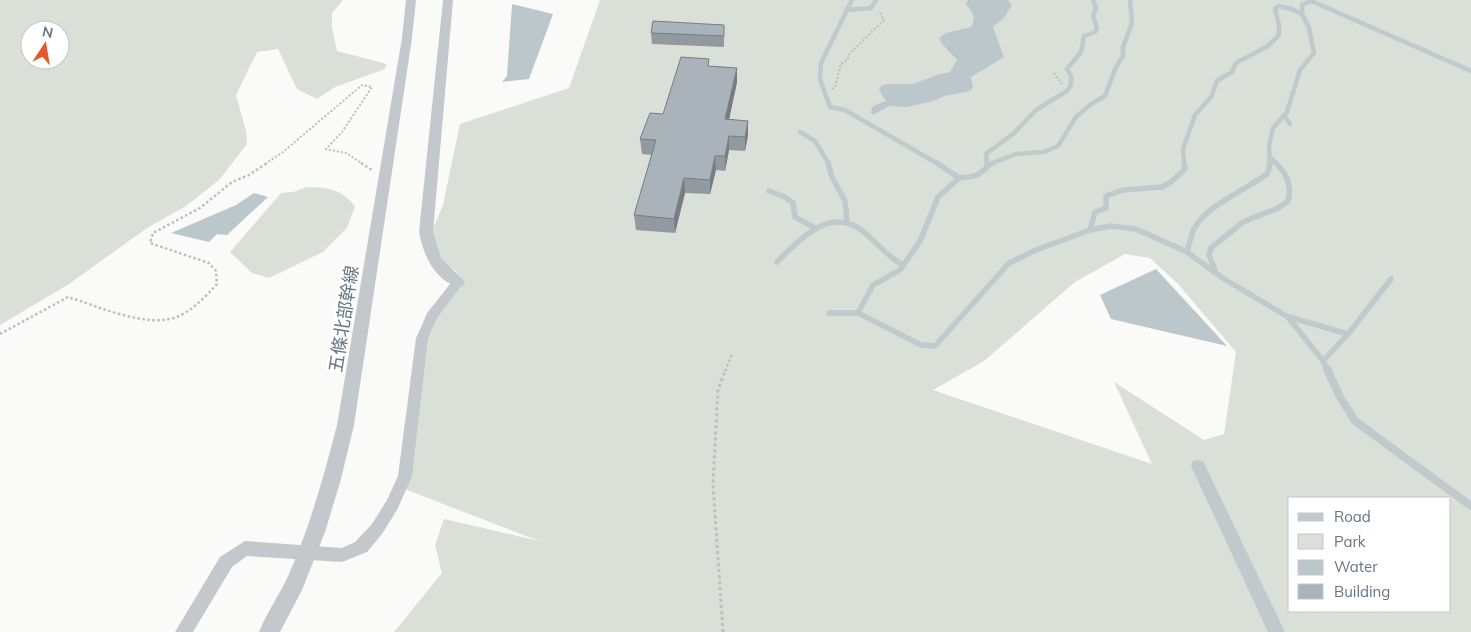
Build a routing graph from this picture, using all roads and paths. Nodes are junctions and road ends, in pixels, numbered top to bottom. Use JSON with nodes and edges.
{"nodes":[{"id":1,"x":411,"y":0,"type":"edge"},
{"id":2,"x":448,"y":0,"type":"edge"},
{"id":3,"x":852,"y":0,"type":"edge"},
{"id":4,"x":876,"y":0,"type":"edge"},
{"id":5,"x":1093,"y":0,"type":"edge"},
{"id":6,"x":1130,"y":0,"type":"edge"},
{"id":7,"x":1310,"y":1,"type":"edge"},
{"id":8,"x":871,"y":8,"type":"junction"},
{"id":9,"x":847,"y":10,"type":"junction"},
{"id":10,"x":1302,"y":14,"type":"junction"},
{"id":11,"x":1471,"y":71,"type":"edge"},
{"id":12,"x":825,"y":94,"type":"junction"},
{"id":13,"x":1284,"y":115,"type":"junction"},
{"id":14,"x":1290,"y":124,"type":"dead end"},
{"id":15,"x":800,"y":132,"type":"dead end"},
{"id":16,"x":1271,"y":158,"type":"junction"},
{"id":17,"x":987,"y":165,"type":"junction"},
{"id":18,"x":385,"y":178,"type":"junction"},
{"id":19,"x":959,"y":178,"type":"junction"},
{"id":20,"x":769,"y":191,"type":"dead end"},
{"id":21,"x":847,"y":221,"type":"junction"},
{"id":22,"x":815,"y":228,"type":"junction"},
{"id":23,"x":1090,"y":230,"type":"junction"},
{"id":24,"x":1187,"y":252,"type":"junction"},
{"id":25,"x":776,"y":262,"type":"dead end"},
{"id":26,"x":903,"y":265,"type":"junction"},
{"id":27,"x":1218,"y":274,"type":"junction"},
{"id":28,"x":1391,"y":279,"type":"dead end"},
{"id":29,"x":458,"y":282,"type":"joint"},
{"id":30,"x":830,"y":313,"type":"dead end"},
{"id":31,"x":858,"y":313,"type":"junction"},
{"id":32,"x":1288,"y":317,"type":"junction"},
{"id":33,"x":0,"y":334,"type":"edge"},
{"id":34,"x":1348,"y":334,"type":"junction"},
{"id":35,"x":732,"y":354,"type":"dead end"},
{"id":36,"x":1322,"y":361,"type":"junction"},
{"id":37,"x":1198,"y":466,"type":"dead end"},
{"id":38,"x":1471,"y":506,"type":"edge"},
{"id":39,"x":309,"y":552,"type":"junction"},
{"id":40,"x":183,"y":632,"type":"edge"},
{"id":41,"x":269,"y":632,"type":"edge"},
{"id":42,"x":723,"y":632,"type":"edge"},
{"id":43,"x":1276,"y":632,"type":"edge"}],
"edges":[{"from":1,"to":18,"type":"street","name":"五條北部幹線"},
{"from":2,"to":29,"type":"street"},
{"from":3,"to":9,"type":"lane"},
{"from":4,"to":8,"type":"lane"},
{"from":5,"to":17,"type":"lane"},
{"from":6,"to":17,"type":"lane"},
{"from":7,"to":10,"type":"lane"},
{"from":7,"to":11,"type":"lane"},
{"from":8,"to":9,"type":"lane"},
{"from":8,"to":12,"type":"path"},
{"from":9,"to":12,"type":"lane"},
{"from":10,"to":13,"type":"lane"},
{"from":10,"to":23,"type":"lane"},
{"from":12,"to":19,"type":"lane"},
{"from":13,"to":14,"type":"lane"},
{"from":13,"to":16,"type":"lane"},
{"from":15,"to":21,"type":"lane"},
{"from":16,"to":24,"type":"lane"},
{"from":16,"to":27,"type":"lane"},
{"from":17,"to":19,"type":"lane"},
{"from":18,"to":33,"type":"path"},
{"from":18,"to":39,"type":"street","name":"五條北部幹線"},
{"from":19,"to":26,"type":"lane"},
{"from":20,"to":22,"type":"lane"},
{"from":21,"to":22,"type":"lane"},
{"from":21,"to":26,"type":"lane"},
{"from":22,"to":25,"type":"lane"},
{"from":23,"to":24,"type":"lane"},
{"from":23,"to":31,"type":"lane"},
{"from":24,"to":27,"type":"lane"},
{"from":26,"to":31,"type":"lane"},
{"from":27,"to":32,"type":"lane"},
{"from":28,"to":34,"type":"lane"},
{"from":29,"to":39,"type":"street"},
{"from":30,"to":31,"type":"lane"},
{"from":32,"to":34,"type":"lane"},
{"from":32,"to":36,"type":"lane"},
{"from":34,"to":36,"type":"lane"},
{"from":35,"to":42,"type":"path"},
{"from":36,"to":38,"type":"lane"},
{"from":37,"to":43,"type":"street"},
{"from":39,"to":40,"type":"street"},
{"from":39,"to":41,"type":"street","name":"五條北部幹線"}]}
